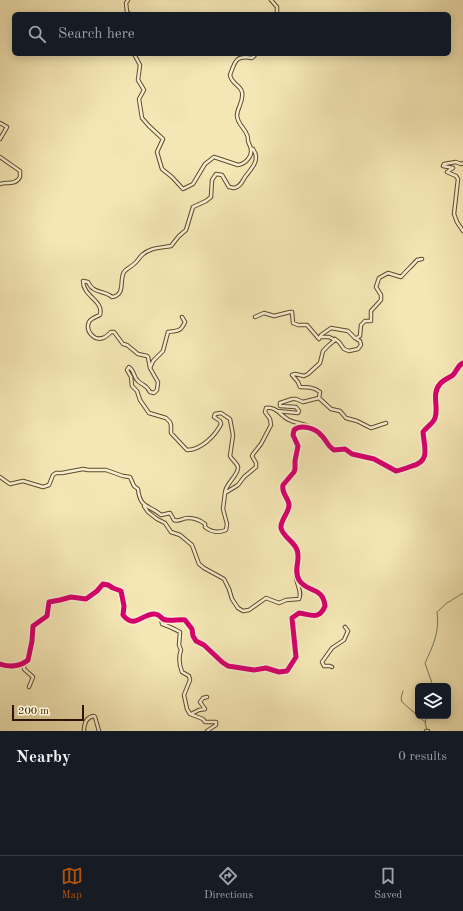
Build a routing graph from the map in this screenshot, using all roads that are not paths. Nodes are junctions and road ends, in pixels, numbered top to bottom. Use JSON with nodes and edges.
{"nodes":[{"id":1,"x":128,"y":0,"type":"edge"},
{"id":2,"x":271,"y":0,"type":"edge"},
{"id":3,"x":127,"y":12,"type":"edge"},
{"id":4,"x":277,"y":12,"type":"edge"},
{"id":5,"x":135,"y":56,"type":"edge"},
{"id":6,"x":254,"y":56,"type":"edge"},
{"id":7,"x":0,"y":123,"type":"edge"},
{"id":8,"x":0,"y":139,"type":"edge"},
{"id":9,"x":251,"y":148,"type":"junction"},
{"id":10,"x":0,"y":157,"type":"edge"},
{"id":11,"x":463,"y":163,"type":"edge"},
{"id":12,"x":0,"y":184,"type":"edge"},
{"id":13,"x":463,"y":231,"type":"edge"},
{"id":14,"x":422,"y":259,"type":"dead end"},
{"id":15,"x":182,"y":317,"type":"dead end"},
{"id":16,"x":255,"y":317,"type":"dead end"},
{"id":17,"x":320,"y":337,"type":"junction"},
{"id":18,"x":355,"y":338,"type":"junction"},
{"id":19,"x":334,"y":339,"type":"junction"},
{"id":20,"x":463,"y":363,"type":"edge"},
{"id":21,"x":150,"y":368,"type":"junction"},
{"id":22,"x":319,"y":398,"type":"junction"},
{"id":23,"x":277,"y":411,"type":"junction"},
{"id":24,"x":386,"y":422,"type":"dead end"},
{"id":25,"x":315,"y":431,"type":"junction"},
{"id":26,"x":0,"y":477,"type":"edge"},
{"id":27,"x":225,"y":493,"type":"junction"},
{"id":28,"x":144,"y":504,"type":"junction"},
{"id":29,"x":296,"y":574,"type":"junction"},
{"id":30,"x":161,"y":617,"type":"junction"},
{"id":31,"x":345,"y":627,"type":"dead end"},
{"id":32,"x":24,"y":663,"type":"junction"},
{"id":33,"x":0,"y":664,"type":"edge"},
{"id":34,"x":332,"y":667,"type":"dead end"},
{"id":35,"x":29,"y":687,"type":"dead end"},
{"id":36,"x":207,"y":696,"type":"dead end"},
{"id":37,"x":190,"y":714,"type":"junction"},
{"id":38,"x":84,"y":731,"type":"edge"},
{"id":39,"x":99,"y":731,"type":"edge"},
{"id":40,"x":207,"y":731,"type":"edge"}],
"edges":[{"from":1,"to":3,"type":"street"},
{"from":2,"to":4,"type":"street"},
{"from":5,"to":9,"type":"street"},
{"from":6,"to":9,"type":"street"},
{"from":7,"to":8,"type":"street"},
{"from":9,"to":21,"type":"street"},
{"from":10,"to":12,"type":"street"},
{"from":11,"to":13,"type":"street"},
{"from":14,"to":18,"type":"street"},
{"from":15,"to":21,"type":"street"},
{"from":16,"to":17,"type":"street"},
{"from":17,"to":18,"type":"street"},
{"from":17,"to":19,"type":"street"},
{"from":18,"to":19,"type":"street"},
{"from":19,"to":22,"type":"street"},
{"from":20,"to":25,"type":"street"},
{"from":21,"to":27,"type":"street"},
{"from":22,"to":23,"type":"street"},
{"from":22,"to":24,"type":"street"},
{"from":23,"to":25,"type":"street"},
{"from":23,"to":27,"type":"street"},
{"from":25,"to":29,"type":"street"},
{"from":26,"to":28,"type":"street"},
{"from":27,"to":28,"type":"street"},
{"from":28,"to":29,"type":"street"},
{"from":29,"to":30,"type":"street"},
{"from":30,"to":32,"type":"street"},
{"from":30,"to":37,"type":"street"},
{"from":31,"to":34,"type":"street"},
{"from":32,"to":33,"type":"street"},
{"from":32,"to":35,"type":"street"},
{"from":36,"to":37,"type":"street"},
{"from":37,"to":40,"type":"street"},
{"from":38,"to":39,"type":"street"}]}
